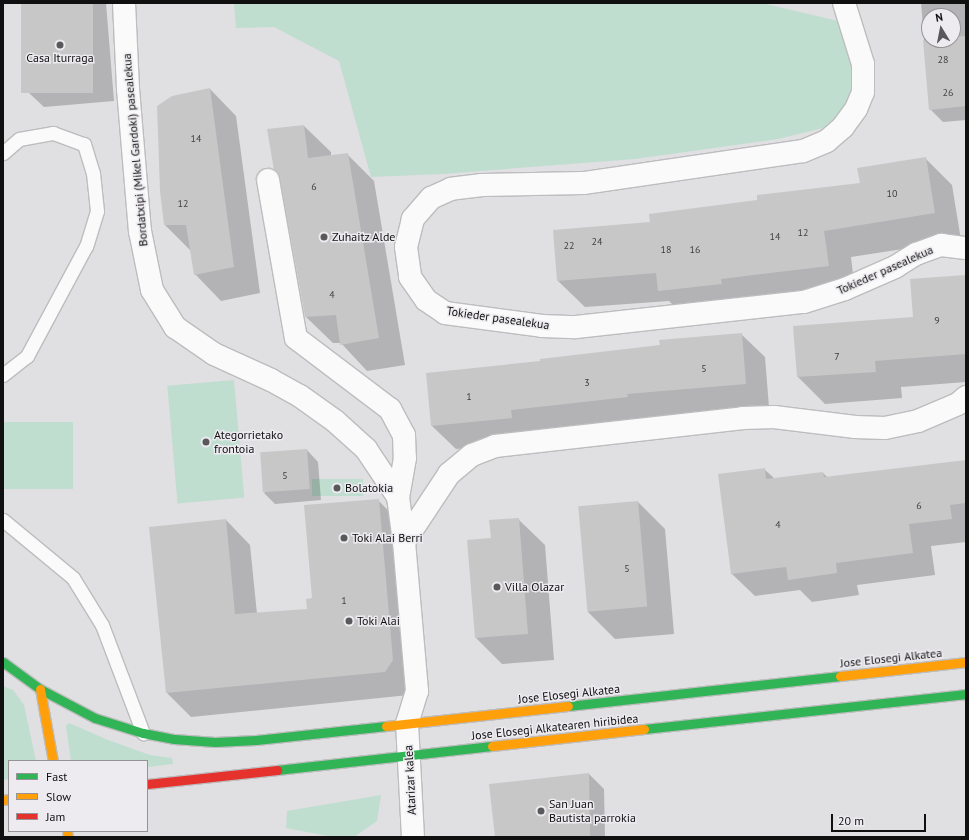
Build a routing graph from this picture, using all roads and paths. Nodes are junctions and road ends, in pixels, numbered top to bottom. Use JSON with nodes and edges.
{"nodes":[{"id":1,"x":124,"y":3,"type":"edge"},
{"id":2,"x":844,"y":3,"type":"edge"},
{"id":3,"x":3,"y":153,"type":"edge"},
{"id":4,"x":268,"y":180,"type":"dead end"},
{"id":5,"x":966,"y":248,"type":"edge"},
{"id":6,"x":3,"y":375,"type":"edge"},
{"id":7,"x":966,"y":397,"type":"edge"},
{"id":8,"x":398,"y":497,"type":"junction"},
{"id":9,"x":3,"y":520,"type":"edge"},
{"id":10,"x":404,"y":542,"type":"junction"},
{"id":11,"x":3,"y":662,"type":"edge"},
{"id":12,"x":966,"y":662,"type":"edge"},
{"id":13,"x":40,"y":689,"type":"junction"},
{"id":14,"x":966,"y":694,"type":"edge"},
{"id":15,"x":407,"y":723,"type":"junction"},
{"id":16,"x":143,"y":733,"type":"junction"},
{"id":17,"x":408,"y":755,"type":"junction"},
{"id":18,"x":53,"y":760,"type":"edge"},
{"id":19,"x":148,"y":784,"type":"edge"},
{"id":20,"x":413,"y":837,"type":"edge"}],
"edges":[{"from":1,"to":8,"type":"street","name":"Bordatxipi (Mikel Gardoki) pasealekua"},
{"from":2,"to":5,"type":"street","name":"Tokieder pasealekua"},
{"from":3,"to":6,"type":"lane"},
{"from":4,"to":8,"type":"street"},
{"from":7,"to":10,"type":"street"},
{"from":8,"to":10,"type":"street","name":"Bordatxipi (Mikel Gardoki) pasealekua"},
{"from":9,"to":16,"type":"lane"},
{"from":10,"to":15,"type":"street","name":"Bordatxipi (Mikel Gardoki) pasealekua"},
{"from":11,"to":13,"type":"main road"},
{"from":12,"to":15,"type":"main road","name":"Jose Elosegi Alkatea"},
{"from":13,"to":16,"type":"main road"},
{"from":13,"to":18,"type":"main road"},
{"from":14,"to":17,"type":"main road","name":"Jose Elosegi Alkatearen hiribidea"},
{"from":15,"to":16,"type":"main road","name":"Jose Elosegi Alkatea"},
{"from":15,"to":17,"type":"street","name":"Atarizar kalea"},
{"from":17,"to":19,"type":"main road","name":"Jose Elosegi Alkatearen hiribidea"},
{"from":17,"to":20,"type":"street","name":"Atarizar kalea"}]}
